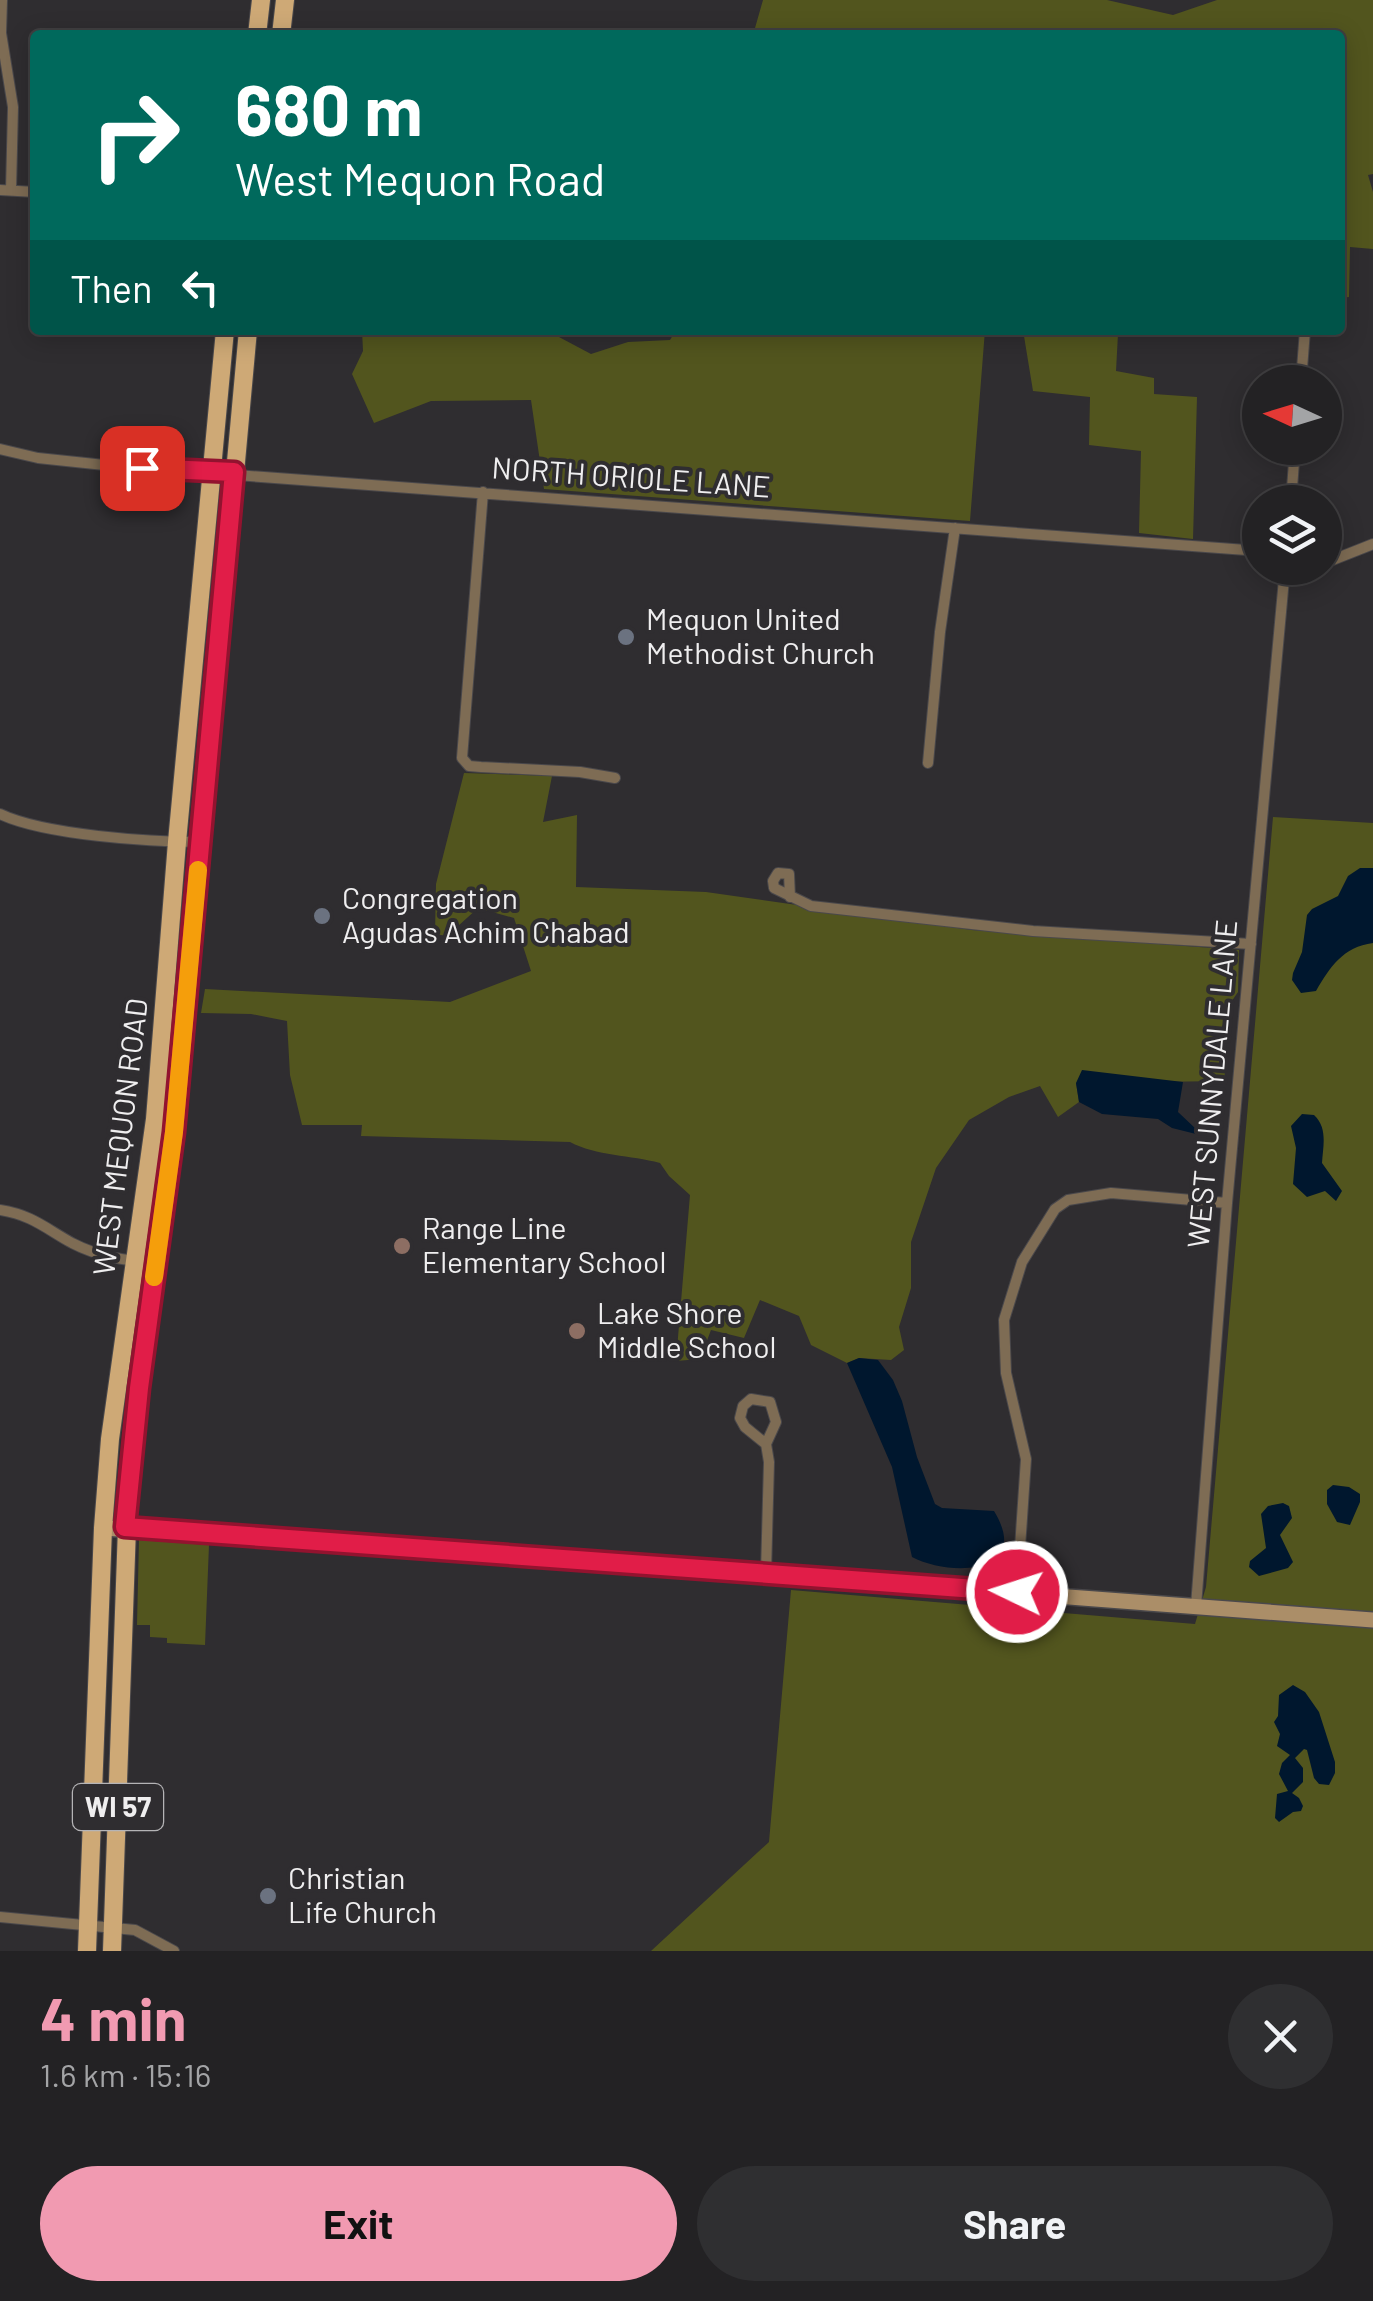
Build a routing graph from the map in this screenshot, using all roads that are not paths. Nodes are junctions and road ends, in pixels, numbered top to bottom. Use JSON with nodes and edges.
{"nodes":[{"id":1,"x":2,"y":0,"type":"edge"},
{"id":2,"x":261,"y":0,"type":"edge"},
{"id":3,"x":286,"y":0,"type":"edge"},
{"id":4,"x":258,"y":30,"type":"edge"},
{"id":5,"x":282,"y":30,"type":"edge"},
{"id":6,"x":6,"y":190,"type":"edge"},
{"id":7,"x":224,"y":335,"type":"edge"},
{"id":8,"x":248,"y":335,"type":"edge"},
{"id":9,"x":1305,"y":335,"type":"edge"},
{"id":10,"x":1302,"y":365,"type":"edge"},
{"id":11,"x":0,"y":449,"type":"edge"},
{"id":12,"x":210,"y":472,"type":"junction"},
{"id":13,"x":234,"y":472,"type":"junction"},
{"id":14,"x":483,"y":492,"type":"junction"},
{"id":15,"x":955,"y":528,"type":"junction"},
{"id":16,"x":1373,"y":544,"type":"edge"},
{"id":17,"x":1242,"y":550,"type":"edge"},
{"id":18,"x":1342,"y":556,"type":"edge"},
{"id":19,"x":1283,"y":585,"type":"edge"},
{"id":20,"x":928,"y":763,"type":"dead end"},
{"id":21,"x":615,"y":778,"type":"dead end"},
{"id":22,"x":3,"y":815,"type":"edge"},
{"id":23,"x":0,"y":829,"type":"edge"},
{"id":24,"x":177,"y":842,"type":"junction"},
{"id":25,"x":200,"y":842,"type":"junction"},
{"id":26,"x":790,"y":896,"type":"dead end"},
{"id":27,"x":1250,"y":944,"type":"junction"},
{"id":28,"x":1227,"y":1203,"type":"junction"},
{"id":29,"x":0,"y":1210,"type":"edge"},
{"id":30,"x":134,"y":1261,"type":"junction"},
{"id":31,"x":156,"y":1262,"type":"junction"},
{"id":32,"x":766,"y":1444,"type":"dead end"},
{"id":33,"x":125,"y":1527,"type":"junction"},
{"id":34,"x":103,"y":1528,"type":"junction"},
{"id":35,"x":766,"y":1574,"type":"junction"},
{"id":36,"x":1017,"y":1592,"type":"junction"},
{"id":37,"x":1196,"y":1606,"type":"junction"},
{"id":38,"x":1373,"y":1620,"type":"edge"},
{"id":39,"x":0,"y":1917,"type":"edge"},
{"id":40,"x":88,"y":1925,"type":"junction"},
{"id":41,"x":114,"y":1927,"type":"junction"},
{"id":42,"x":87,"y":1951,"type":"edge"},
{"id":43,"x":112,"y":1951,"type":"edge"},
{"id":44,"x":174,"y":1951,"type":"edge"}],
"edges":[{"from":1,"to":6,"type":"street"},
{"from":2,"to":4,"type":"main road"},
{"from":3,"to":5,"type":"main road"},
{"from":7,"to":12,"type":"main road","name":"WEST MEQUON ROAD","number":"WI 57"},
{"from":8,"to":13,"type":"main road","name":"WEST MEQUON ROAD","number":"WI 57"},
{"from":9,"to":10,"type":"street"},
{"from":11,"to":12,"type":"street","name":"NORTH ORIOLE LANE"},
{"from":12,"to":13,"type":"street","name":"NORTH ORIOLE LANE"},
{"from":12,"to":24,"type":"main road","name":"WEST MEQUON ROAD","number":"WI 57"},
{"from":13,"to":14,"type":"street","name":"NORTH ORIOLE LANE"},
{"from":13,"to":25,"type":"main road","name":"WEST MEQUON ROAD","number":"WI 57"},
{"from":14,"to":15,"type":"street","name":"NORTH ORIOLE LANE"},
{"from":14,"to":21,"type":"street"},
{"from":15,"to":17,"type":"street","name":"NORTH ORIOLE LANE"},
{"from":15,"to":20,"type":"street"},
{"from":16,"to":18,"type":"street"},
{"from":19,"to":27,"type":"street","name":"WEST SUNNYDALE LANE"},
{"from":22,"to":23,"type":"street"},
{"from":22,"to":24,"type":"street"},
{"from":24,"to":25,"type":"street"},
{"from":24,"to":30,"type":"main road","name":"WEST MEQUON ROAD","number":"WI 57"},
{"from":25,"to":31,"type":"main road","name":"WEST MEQUON ROAD","number":"WI 57"},
{"from":26,"to":27,"type":"street"},
{"from":27,"to":28,"type":"street","name":"WEST SUNNYDALE LANE"},
{"from":28,"to":36,"type":"street"},
{"from":28,"to":37,"type":"street","name":"WEST SUNNYDALE LANE"},
{"from":29,"to":30,"type":"street"},
{"from":30,"to":31,"type":"street"},
{"from":30,"to":34,"type":"main road","name":"WEST MEQUON ROAD","number":"WI 57"},
{"from":31,"to":33,"type":"main road","name":"WEST MEQUON ROAD","number":"WI 57"},
{"from":32,"to":35,"type":"street"},
{"from":33,"to":34,"type":"street"},
{"from":33,"to":35,"type":"street"},
{"from":33,"to":41,"type":"main road","name":"WEST MEQUON ROAD","number":"WI 57"},
{"from":34,"to":40,"type":"main road","name":"WEST MEQUON ROAD","number":"WI 57"},
{"from":35,"to":36,"type":"street"},
{"from":36,"to":37,"type":"street"},
{"from":37,"to":38,"type":"street"},
{"from":39,"to":40,"type":"street"},
{"from":40,"to":41,"type":"street"},
{"from":40,"to":42,"type":"main road","name":"WEST MEQUON ROAD","number":"WI 57"},
{"from":41,"to":43,"type":"main road","name":"WEST MEQUON ROAD","number":"WI 57"},
{"from":41,"to":44,"type":"street"}]}
